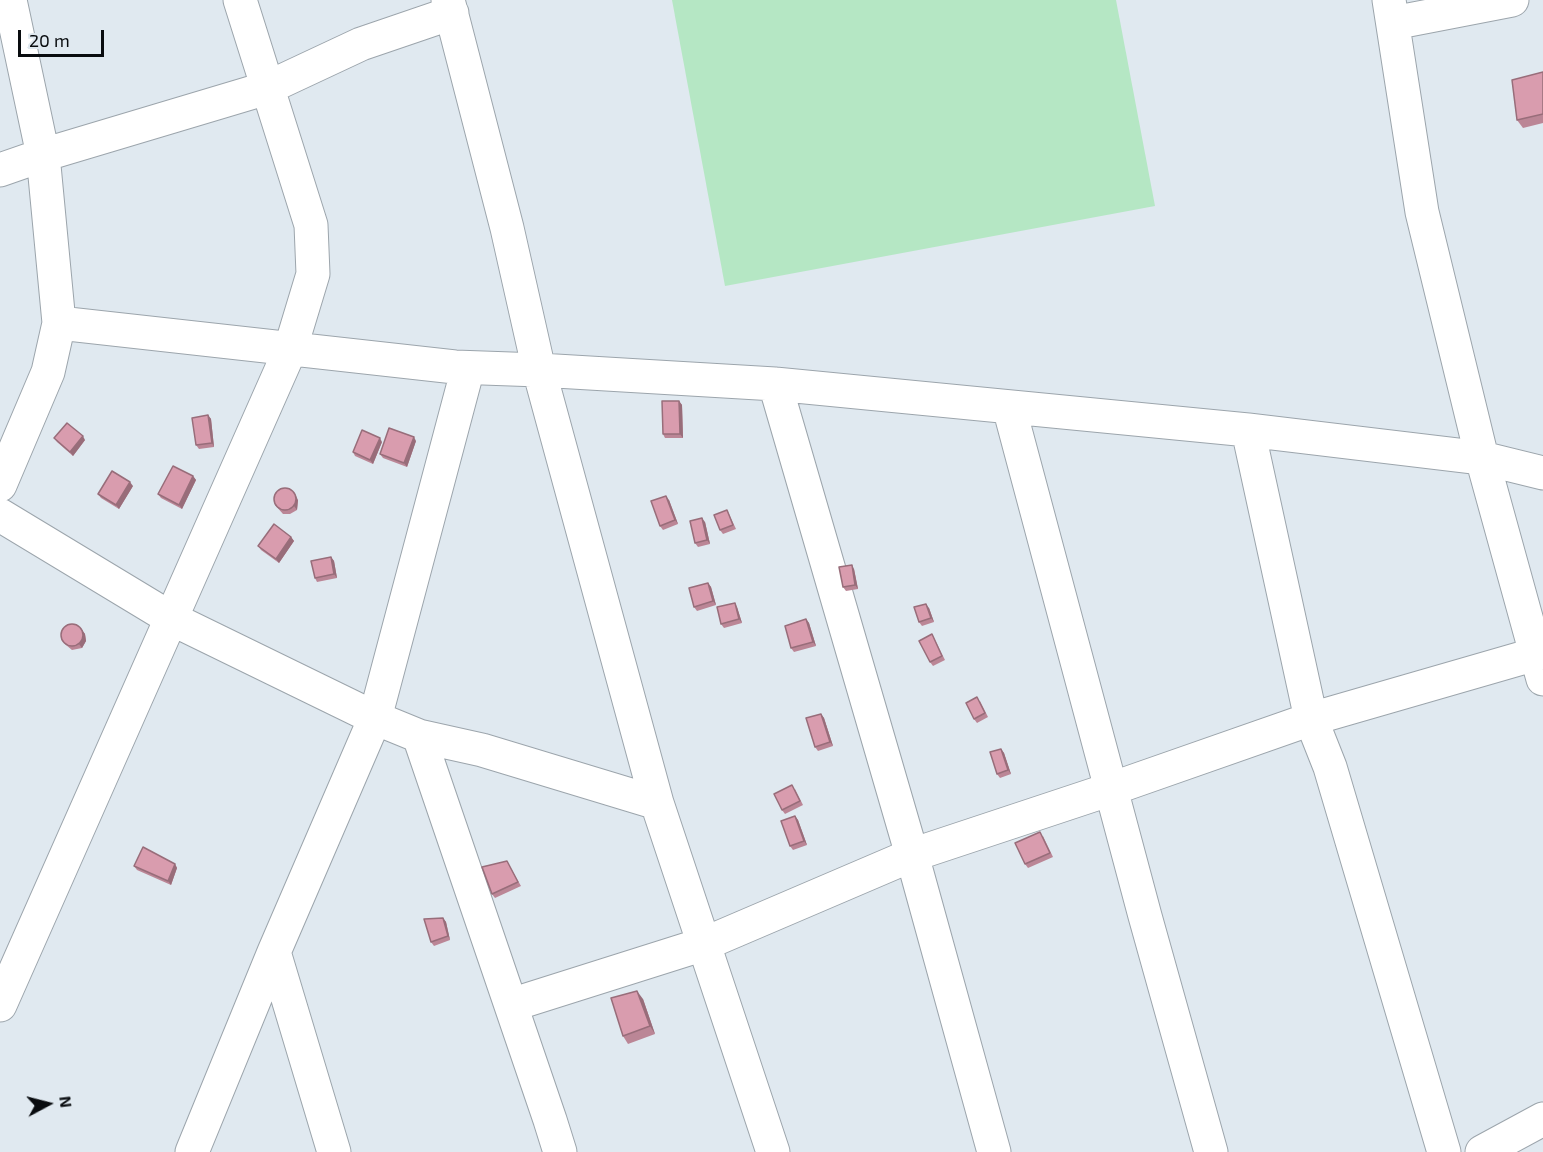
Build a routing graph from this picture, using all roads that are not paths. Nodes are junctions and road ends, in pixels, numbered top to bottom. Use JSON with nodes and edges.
{"nodes":[{"id":1,"x":10,"y":0,"type":"edge"},
{"id":2,"x":240,"y":0,"type":"edge"},
{"id":3,"x":1512,"y":0,"type":"edge"},
{"id":4,"x":450,"y":7,"type":"edge"},
{"id":5,"x":1391,"y":12,"type":"edge"},
{"id":6,"x":267,"y":88,"type":"junction"},
{"id":7,"x":43,"y":155,"type":"junction"},
{"id":8,"x":0,"y":170,"type":"edge"},
{"id":9,"x":59,"y":323,"type":"junction"},
{"id":10,"x":290,"y":350,"type":"junction"},
{"id":11,"x":468,"y":368,"type":"junction"},
{"id":12,"x":539,"y":370,"type":"junction"},
{"id":13,"x":775,"y":384,"type":"junction"},
{"id":14,"x":1009,"y":407,"type":"junction"},
{"id":15,"x":1248,"y":430,"type":"junction"},
{"id":16,"x":1482,"y":458,"type":"junction"},
{"id":17,"x":1543,"y":473,"type":"edge"},
{"id":18,"x":0,"y":485,"type":"edge"},
{"id":19,"x":0,"y":515,"type":"edge"},
{"id":20,"x":172,"y":619,"type":"junction"},
{"id":21,"x":1540,"y":666,"type":"edge"},
{"id":22,"x":375,"y":718,"type":"junction"},
{"id":23,"x":1311,"y":719,"type":"junction"},
{"id":24,"x":419,"y":736,"type":"junction"},
{"id":25,"x":1112,"y":789,"type":"junction"},
{"id":26,"x":657,"y":803,"type":"junction"},
{"id":27,"x":912,"y":855,"type":"junction"},
{"id":28,"x":704,"y":944,"type":"junction"},
{"id":29,"x":274,"y":952,"type":"junction"},
{"id":30,"x":0,"y":1005,"type":"edge"},
{"id":31,"x":511,"y":1005,"type":"junction"},
{"id":32,"x":1543,"y":1119,"type":"edge"},
{"id":33,"x":192,"y":1152,"type":"edge"},
{"id":34,"x":334,"y":1152,"type":"edge"},
{"id":35,"x":560,"y":1152,"type":"edge"},
{"id":36,"x":773,"y":1152,"type":"edge"},
{"id":37,"x":994,"y":1152,"type":"edge"},
{"id":38,"x":1211,"y":1152,"type":"edge"},
{"id":39,"x":1444,"y":1152,"type":"edge"},
{"id":40,"x":1482,"y":1152,"type":"edge"}],
"edges":[{"from":1,"to":7,"type":"street"},
{"from":2,"to":6,"type":"street"},
{"from":3,"to":5,"type":"street"},
{"from":4,"to":6,"type":"street"},
{"from":4,"to":12,"type":"street"},
{"from":5,"to":16,"type":"street"},
{"from":6,"to":7,"type":"street"},
{"from":6,"to":10,"type":"street"},
{"from":7,"to":8,"type":"street"},
{"from":7,"to":9,"type":"street"},
{"from":9,"to":10,"type":"street"},
{"from":9,"to":18,"type":"street"},
{"from":10,"to":11,"type":"street"},
{"from":10,"to":20,"type":"street"},
{"from":11,"to":12,"type":"street"},
{"from":11,"to":22,"type":"street"},
{"from":12,"to":13,"type":"street"},
{"from":12,"to":26,"type":"street"},
{"from":13,"to":14,"type":"street"},
{"from":13,"to":27,"type":"street"},
{"from":14,"to":15,"type":"street"},
{"from":14,"to":25,"type":"street"},
{"from":15,"to":16,"type":"street"},
{"from":15,"to":23,"type":"street"},
{"from":16,"to":17,"type":"street"},
{"from":16,"to":21,"type":"street"},
{"from":19,"to":20,"type":"street"},
{"from":20,"to":22,"type":"street"},
{"from":20,"to":30,"type":"street"},
{"from":21,"to":23,"type":"street"},
{"from":22,"to":24,"type":"street"},
{"from":22,"to":29,"type":"street"},
{"from":23,"to":25,"type":"street"},
{"from":23,"to":39,"type":"street"},
{"from":24,"to":26,"type":"street"},
{"from":24,"to":31,"type":"street"},
{"from":25,"to":27,"type":"street"},
{"from":25,"to":38,"type":"street"},
{"from":26,"to":28,"type":"street"},
{"from":27,"to":28,"type":"street"},
{"from":27,"to":37,"type":"street"},
{"from":28,"to":31,"type":"street"},
{"from":28,"to":36,"type":"street"},
{"from":29,"to":33,"type":"street"},
{"from":29,"to":34,"type":"street"},
{"from":31,"to":35,"type":"street"},
{"from":32,"to":40,"type":"street"}]}
